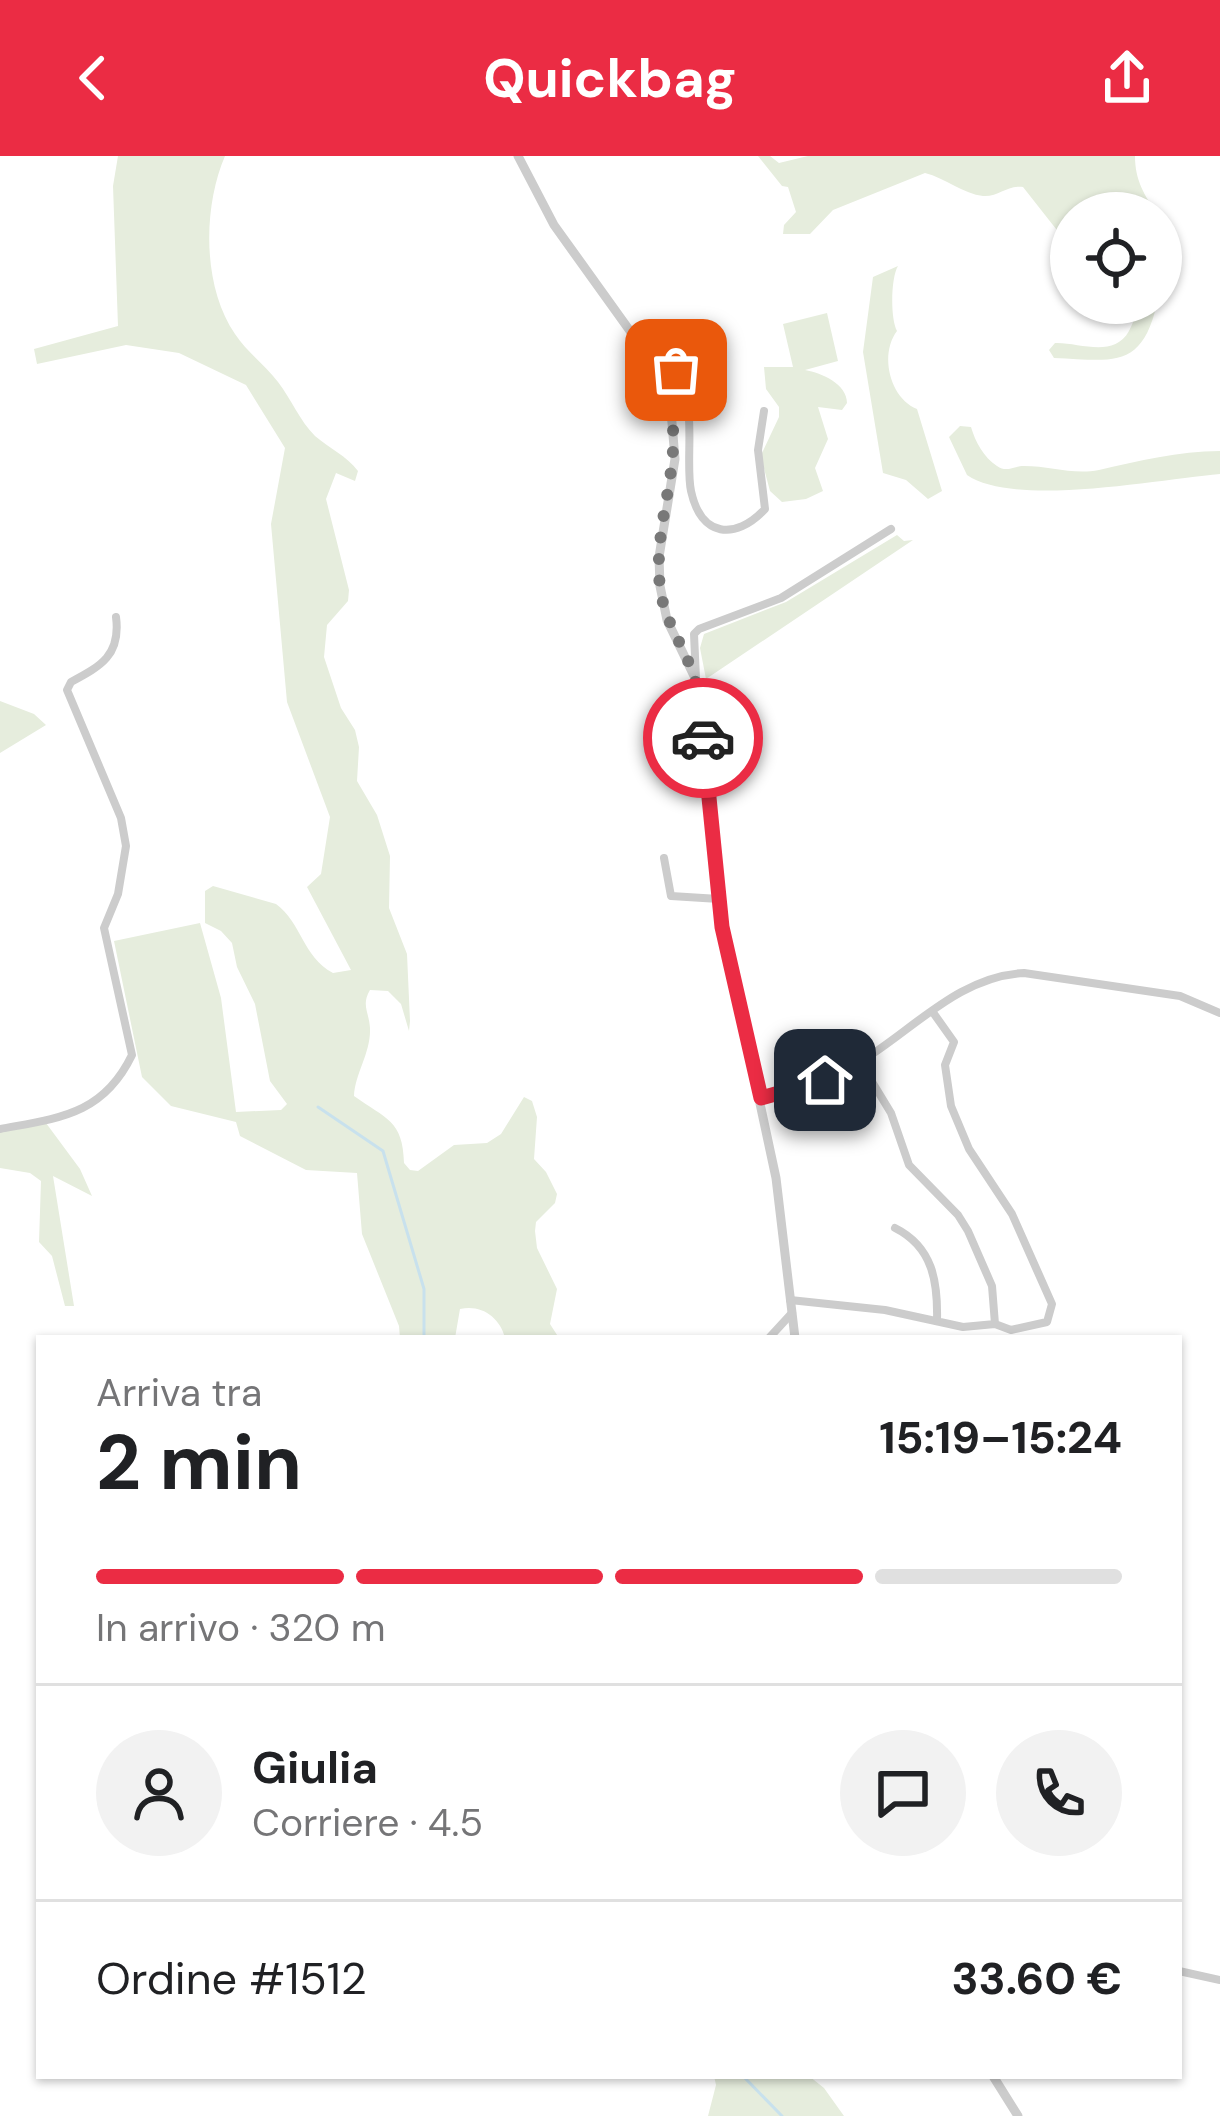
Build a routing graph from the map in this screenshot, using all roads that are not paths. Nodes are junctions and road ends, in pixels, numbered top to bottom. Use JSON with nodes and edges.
{"nodes":[{"id":1,"x":518,"y":156,"type":"edge"},
{"id":2,"x":656,"y":368,"type":"junction"},
{"id":3,"x":764,"y":411,"type":"dead end"},
{"id":4,"x":891,"y":529,"type":"dead end"},
{"id":5,"x":116,"y":617,"type":"dead end"},
{"id":6,"x":696,"y":680,"type":"junction"},
{"id":7,"x":664,"y":858,"type":"dead end"},
{"id":8,"x":719,"y":898,"type":"junction"},
{"id":9,"x":932,"y":1011,"type":"junction"},
{"id":10,"x":1220,"y":1013,"type":"edge"},
{"id":11,"x":813,"y":1049,"type":"dead end"},
{"id":12,"x":860,"y":1062,"type":"junction"},
{"id":13,"x":825,"y":1080,"type":"junction"},
{"id":14,"x":761,"y":1098,"type":"junction"},
{"id":15,"x":0,"y":1129,"type":"edge"},
{"id":16,"x":895,"y":1228,"type":"dead end"},
{"id":17,"x":790,"y":1300,"type":"junction"},
{"id":18,"x":792,"y":1312,"type":"junction"},
{"id":19,"x":937,"y":1321,"type":"junction"},
{"id":20,"x":995,"y":1324,"type":"junction"},
{"id":21,"x":772,"y":1335,"type":"edge"},
{"id":22,"x":795,"y":1335,"type":"edge"},
{"id":23,"x":1182,"y":1972,"type":"edge"},
{"id":24,"x":1220,"y":1980,"type":"edge"},
{"id":25,"x":995,"y":2079,"type":"edge"},
{"id":26,"x":1018,"y":2116,"type":"edge"}],
"edges":[{"from":1,"to":2,"type":"street"},
{"from":2,"to":3,"type":"street"},
{"from":2,"to":6,"type":"street"},
{"from":4,"to":6,"type":"street"},
{"from":5,"to":15,"type":"street"},
{"from":6,"to":8,"type":"street"},
{"from":7,"to":8,"type":"street"},
{"from":8,"to":14,"type":"street"},
{"from":9,"to":10,"type":"street"},
{"from":9,"to":12,"type":"street"},
{"from":9,"to":20,"type":"street"},
{"from":11,"to":13,"type":"street"},
{"from":12,"to":13,"type":"street"},
{"from":12,"to":20,"type":"street"},
{"from":13,"to":14,"type":"street"},
{"from":14,"to":17,"type":"street"},
{"from":16,"to":19,"type":"street"},
{"from":17,"to":18,"type":"street"},
{"from":17,"to":19,"type":"street"},
{"from":18,"to":21,"type":"street"},
{"from":18,"to":22,"type":"street"},
{"from":19,"to":20,"type":"street"},
{"from":23,"to":24,"type":"street"},
{"from":25,"to":26,"type":"street"}]}
